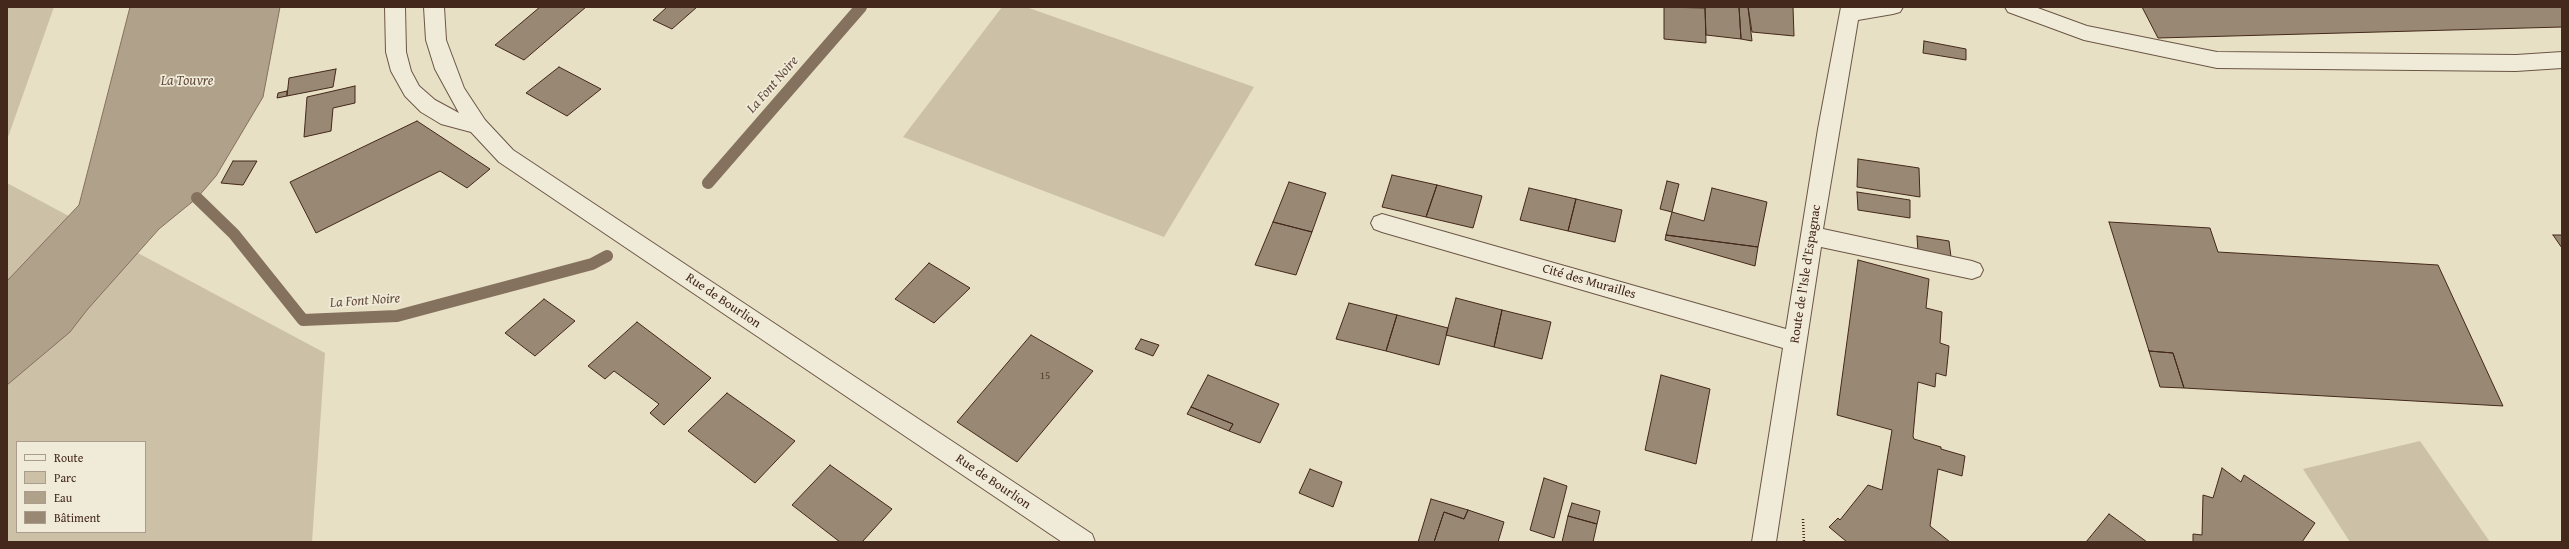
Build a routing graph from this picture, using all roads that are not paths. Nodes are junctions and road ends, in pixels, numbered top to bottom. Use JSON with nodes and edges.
{"nodes":[{"id":1,"x":395,"y":7,"type":"edge"},
{"id":2,"x":434,"y":7,"type":"edge"},
{"id":3,"x":1893,"y":7,"type":"edge"},
{"id":4,"x":2015,"y":7,"type":"edge"},
{"id":5,"x":1851,"y":10,"type":"edge"},
{"id":6,"x":2562,"y":60,"type":"edge"},
{"id":7,"x":478,"y":126,"type":"junction"},
{"id":8,"x":1382,"y":223,"type":"dead end"},
{"id":9,"x":1812,"y":236,"type":"junction"},
{"id":10,"x":1972,"y":270,"type":"dead end"},
{"id":11,"x":1796,"y":342,"type":"junction"},
{"id":12,"x":1083,"y":542,"type":"edge"},
{"id":13,"x":1764,"y":542,"type":"edge"}],
"edges":[{"from":1,"to":7,"type":"street"},
{"from":2,"to":7,"type":"street","name":"Rue de Bourlion"},
{"from":3,"to":5,"type":"street"},
{"from":4,"to":6,"type":"street"},
{"from":5,"to":9,"type":"street","name":"Route de l'Isle d'Espagnac"},
{"from":7,"to":12,"type":"street","name":"Rue de Bourlion"},
{"from":8,"to":11,"type":"street","name":"Cité des Murailles"},
{"from":9,"to":10,"type":"street"},
{"from":9,"to":11,"type":"street","name":"Route de l'Isle d'Espagnac"},
{"from":11,"to":13,"type":"street","name":"Route de l'Isle d'Espagnac"}]}
